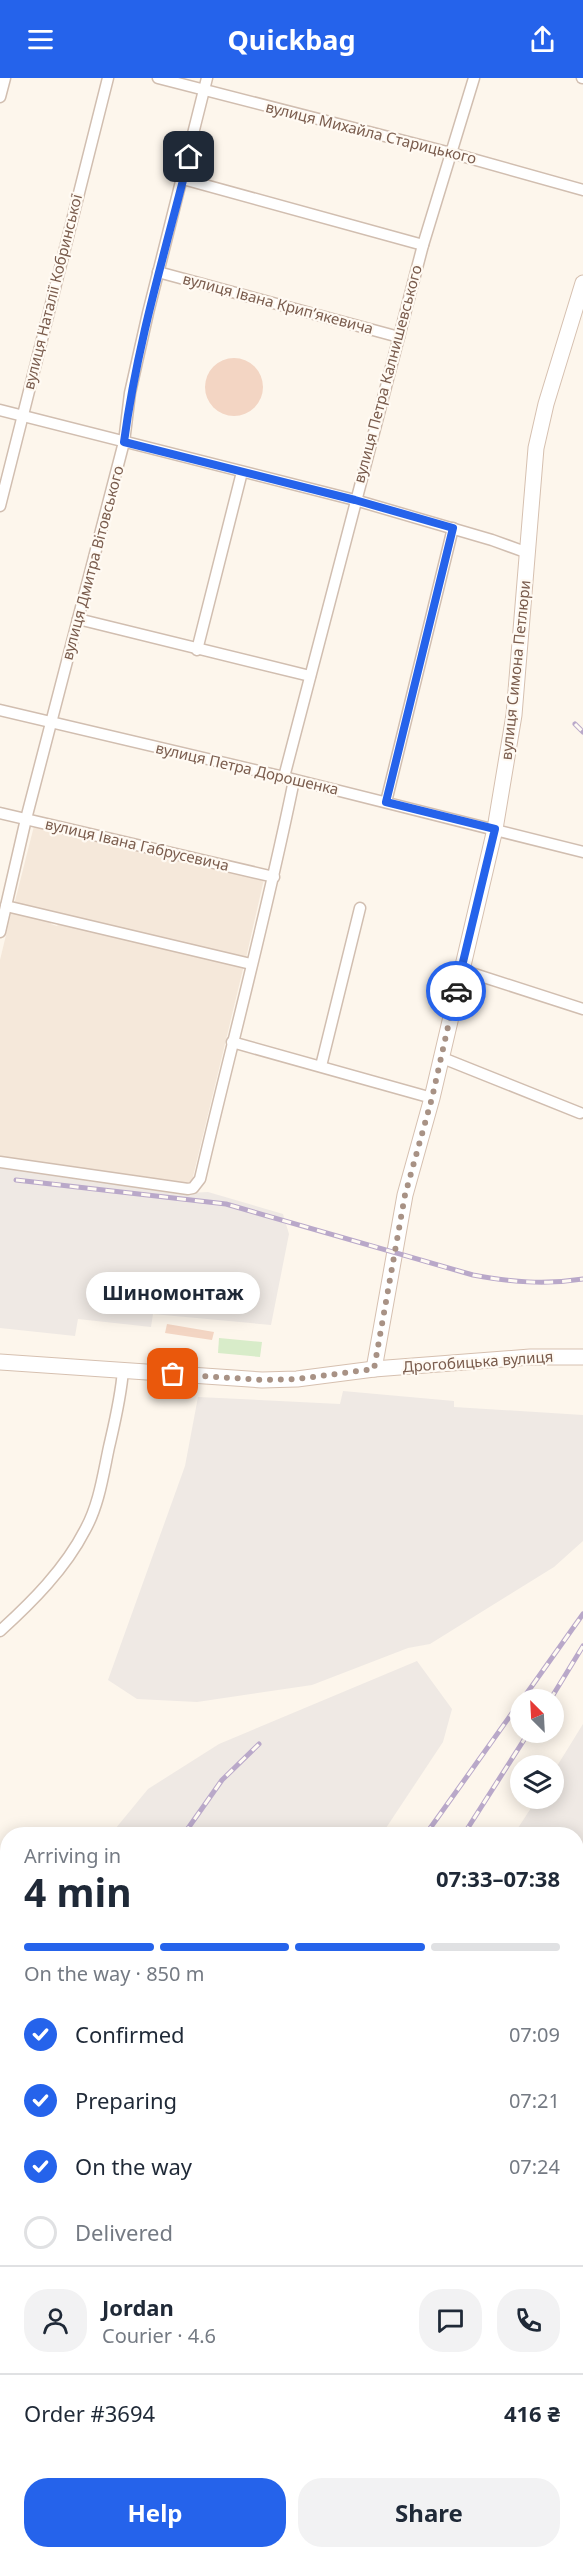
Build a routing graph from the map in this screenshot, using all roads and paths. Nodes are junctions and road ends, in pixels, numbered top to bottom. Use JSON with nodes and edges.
{"nodes":[{"id":1,"x":5,"y":78,"type":"edge"},
{"id":2,"x":108,"y":78,"type":"edge"},
{"id":3,"x":158,"y":78,"type":"edge"},
{"id":4,"x":207,"y":78,"type":"edge"},
{"id":5,"x":474,"y":78,"type":"edge"},
{"id":6,"x":205,"y":91,"type":"junction"},
{"id":7,"x":0,"y":97,"type":"edge"},
{"id":8,"x":451,"y":153,"type":"junction"},
{"id":9,"x":183,"y":179,"type":"junction"},
{"id":10,"x":583,"y":190,"type":"edge"},
{"id":11,"x":423,"y":245,"type":"junction"},
{"id":12,"x":158,"y":272,"type":"junction"},
{"id":13,"x":583,"y":282,"type":"edge"},
{"id":14,"x":399,"y":337,"type":"junction"},
{"id":15,"x":0,"y":410,"type":"edge"},
{"id":16,"x":22,"y":416,"type":"junction"},
{"id":17,"x":124,"y":442,"type":"junction"},
{"id":18,"x":242,"y":472,"type":"junction"},
{"id":19,"x":355,"y":500,"type":"junction"},
{"id":20,"x":0,"y":506,"type":"edge"},
{"id":21,"x":453,"y":528,"type":"junction"},
{"id":22,"x":528,"y":553,"type":"junction"},
{"id":23,"x":78,"y":619,"type":"junction"},
{"id":24,"x":196,"y":650,"type":"junction"},
{"id":25,"x":310,"y":676,"type":"junction"},
{"id":26,"x":0,"y":710,"type":"edge"},
{"id":27,"x":51,"y":724,"type":"junction"},
{"id":28,"x":289,"y":778,"type":"junction"},
{"id":29,"x":386,"y":802,"type":"junction"},
{"id":30,"x":0,"y":813,"type":"edge"},
{"id":31,"x":26,"y":819,"type":"junction"},
{"id":32,"x":495,"y":829,"type":"junction"},
{"id":33,"x":583,"y":852,"type":"edge"},
{"id":34,"x":274,"y":877,"type":"junction"},
{"id":35,"x":6,"y":906,"type":"junction"},
{"id":36,"x":360,"y":908,"type":"dead end"},
{"id":37,"x":0,"y":932,"type":"edge"},
{"id":38,"x":251,"y":964,"type":"junction"},
{"id":39,"x":462,"y":970,"type":"junction"},
{"id":40,"x":583,"y":1009,"type":"edge"},
{"id":41,"x":232,"y":1042,"type":"junction"},
{"id":42,"x":440,"y":1057,"type":"junction"},
{"id":43,"x":321,"y":1066,"type":"junction"},
{"id":44,"x":432,"y":1098,"type":"junction"},
{"id":45,"x":580,"y":1113,"type":"dead end"},
{"id":46,"x":0,"y":1162,"type":"edge"},
{"id":47,"x":583,"y":1357,"type":"edge"},
{"id":48,"x":0,"y":1362,"type":"edge"},
{"id":49,"x":374,"y":1369,"type":"junction"},
{"id":50,"x":123,"y":1370,"type":"junction"},
{"id":51,"x":0,"y":1631,"type":"edge"}],
"edges":[{"from":1,"to":7,"type":"street"},
{"from":2,"to":16,"type":"street","name":"вулиця Наталії Кобринської"},
{"from":3,"to":6,"type":"street","name":"вулиця Михайла Старицького"},
{"from":4,"to":6,"type":"street","name":"вулиця Дмитра Вітовського"},
{"from":5,"to":8,"type":"street","name":"вулиця Петра Калнишевського"},
{"from":6,"to":8,"type":"street","name":"вулиця Михайла Старицького"},
{"from":6,"to":9,"type":"street","name":"вулиця Дмитра Вітовського"},
{"from":8,"to":10,"type":"street","name":"вулиця Михайла Старицького"},
{"from":8,"to":11,"type":"street","name":"вулиця Петра Калнишевського"},
{"from":9,"to":11,"type":"street"},
{"from":9,"to":12,"type":"street","name":"вулиця Дмитра Вітовського"},
{"from":11,"to":14,"type":"street","name":"вулиця Петра Калнишевського"},
{"from":12,"to":14,"type":"street","name":"вулиця Івана Крипʼякевича"},
{"from":12,"to":17,"type":"street","name":"вулиця Дмитра Вітовського"},
{"from":13,"to":22,"type":"main road","name":"вулиця Симона Петлюри"},
{"from":14,"to":19,"type":"street","name":"вулиця Петра Калнишевського"},
{"from":15,"to":16,"type":"street"},
{"from":16,"to":17,"type":"street"},
{"from":16,"to":20,"type":"street","name":"вулиця Наталії Кобринської"},
{"from":17,"to":18,"type":"street"},
{"from":17,"to":23,"type":"street","name":"вулиця Дмитра Вітовського"},
{"from":18,"to":19,"type":"street"},
{"from":18,"to":24,"type":"street"},
{"from":19,"to":21,"type":"street"},
{"from":19,"to":25,"type":"street","name":"вулиця Петра Калнишевського"},
{"from":21,"to":22,"type":"street"},
{"from":21,"to":29,"type":"street"},
{"from":22,"to":32,"type":"main road","name":"вулиця Симона Петлюри"},
{"from":23,"to":24,"type":"street"},
{"from":23,"to":27,"type":"street","name":"вулиця Дмитра Вітовського"},
{"from":24,"to":25,"type":"street"},
{"from":25,"to":28,"type":"street","name":"вулиця Петра Калнишевського"},
{"from":26,"to":27,"type":"street","name":"вулиця Петра Дорошенка"},
{"from":27,"to":28,"type":"street","name":"вулиця Петра Дорошенка"},
{"from":27,"to":31,"type":"street","name":"вулиця Дмитра Вітовського"},
{"from":28,"to":29,"type":"street","name":"вулиця Петра Дорошенка"},
{"from":28,"to":34,"type":"street","name":"вулиця Петра Калнишевського"},
{"from":29,"to":32,"type":"street","name":"вулиця Петра Дорошенка"},
{"from":30,"to":31,"type":"street","name":"вулиця Івана Габрусевича"},
{"from":31,"to":34,"type":"street","name":"вулиця Івана Габрусевича"},
{"from":31,"to":35,"type":"street","name":"вулиця Дмитра Вітовського"},
{"from":32,"to":33,"type":"street","name":"вулиця Петра Дорошенка"},
{"from":32,"to":39,"type":"main road","name":"вулиця Симона Петлюри"},
{"from":34,"to":38,"type":"street","name":"вулиця Петра Калнишевського"},
{"from":35,"to":37,"type":"street","name":"вулиця Дмитра Вітовського"},
{"from":35,"to":38,"type":"street"},
{"from":36,"to":43,"type":"street"},
{"from":38,"to":41,"type":"street","name":"вулиця Петра Калнишевського"},
{"from":39,"to":40,"type":"street"},
{"from":39,"to":42,"type":"main road","name":"вулиця Симона Петлюри"},
{"from":41,"to":43,"type":"street"},
{"from":41,"to":46,"type":"street","name":"вулиця Петра Калнишевського"},
{"from":42,"to":44,"type":"main road","name":"вулиця Симона Петлюри"},
{"from":42,"to":45,"type":"street"},
{"from":43,"to":44,"type":"street"},
{"from":44,"to":49,"type":"main road","name":"вулиця Симона Петлюри"},
{"from":47,"to":49,"type":"main road","name":"Дрогобицька вулиця"},
{"from":48,"to":50,"type":"main road","name":"Дрогобицька вулиця"},
{"from":49,"to":50,"type":"main road","name":"Дрогобицька вулиця"},
{"from":50,"to":51,"type":"street"}]}
